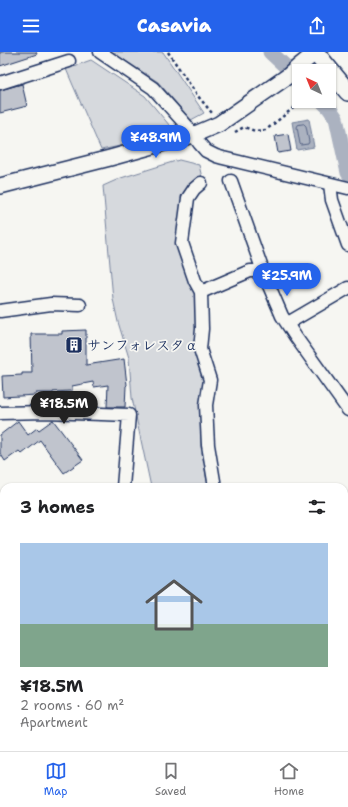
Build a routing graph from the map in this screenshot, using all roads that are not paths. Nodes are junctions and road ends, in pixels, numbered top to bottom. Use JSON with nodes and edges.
{"nodes":[{"id":1,"x":100,"y":52,"type":"edge"},
{"id":2,"x":315,"y":52,"type":"edge"},
{"id":3,"x":69,"y":61,"type":"dead end"},
{"id":4,"x":0,"y":83,"type":"edge"},
{"id":5,"x":348,"y":92,"type":"edge"},
{"id":6,"x":193,"y":135,"type":"junction"},
{"id":7,"x":231,"y":181,"type":"dead end"},
{"id":8,"x":201,"y":183,"type":"dead end"},
{"id":9,"x":0,"y":186,"type":"edge"},
{"id":10,"x":339,"y":186,"type":"edge"},
{"id":11,"x":348,"y":245,"type":"edge"},
{"id":12,"x":264,"y":274,"type":"junction"},
{"id":13,"x":348,"y":288,"type":"edge"},
{"id":14,"x":201,"y":292,"type":"junction"},
{"id":15,"x":80,"y":305,"type":"dead end"},
{"id":16,"x":0,"y":311,"type":"edge"},
{"id":17,"x":288,"y":323,"type":"junction"},
{"id":18,"x":348,"y":410,"type":"edge"},
{"id":19,"x":0,"y":413,"type":"edge"},
{"id":20,"x":123,"y":483,"type":"edge"},
{"id":21,"x":214,"y":483,"type":"edge"}],
"edges":[{"from":1,"to":6,"type":"street"},
{"from":2,"to":5,"type":"main road"},
{"from":2,"to":6,"type":"street"},
{"from":3,"to":4,"type":"street"},
{"from":6,"to":9,"type":"street"},
{"from":6,"to":10,"type":"street"},
{"from":7,"to":12,"type":"street"},
{"from":8,"to":14,"type":"street"},
{"from":10,"to":11,"type":"street"},
{"from":12,"to":14,"type":"street"},
{"from":12,"to":17,"type":"street"},
{"from":13,"to":17,"type":"street"},
{"from":14,"to":21,"type":"street"},
{"from":15,"to":16,"type":"street"},
{"from":17,"to":18,"type":"street"},
{"from":19,"to":20,"type":"street"}]}
